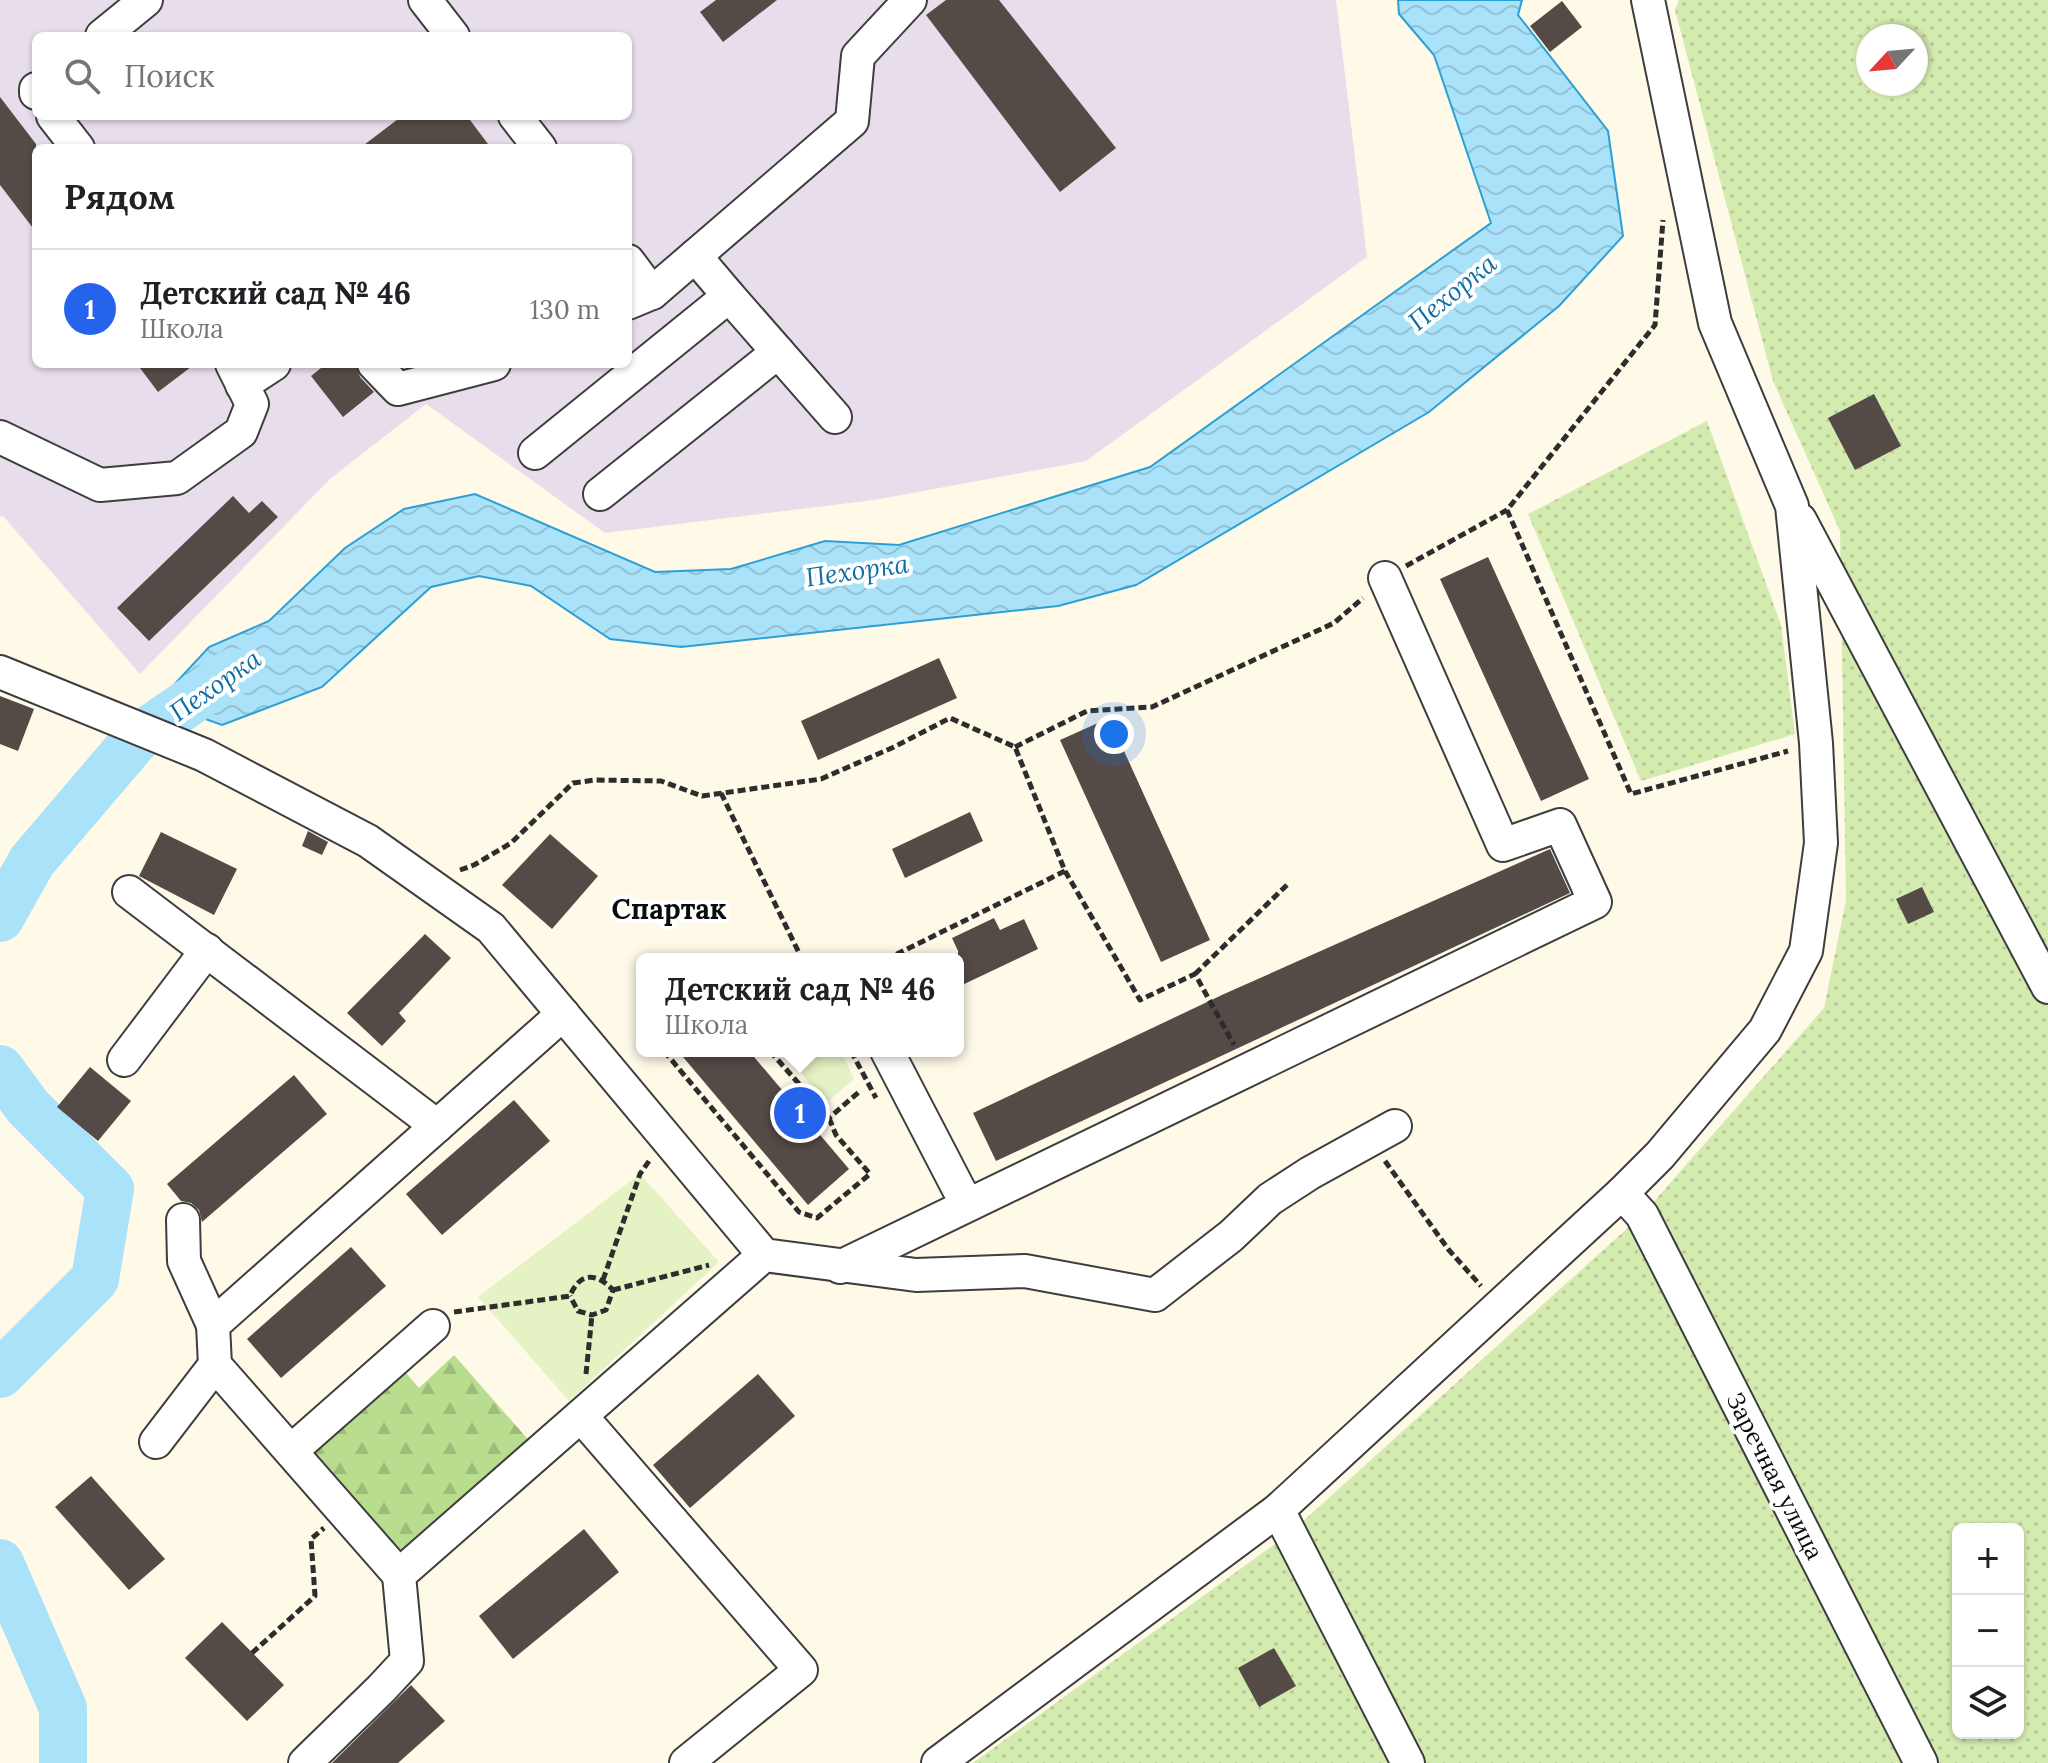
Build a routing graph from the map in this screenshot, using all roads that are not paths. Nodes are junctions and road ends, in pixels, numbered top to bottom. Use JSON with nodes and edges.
{"nodes":[{"id":1,"x":146,"y":0,"type":"edge"},
{"id":2,"x":425,"y":0,"type":"edge"},
{"id":3,"x":910,"y":0,"type":"edge"},
{"id":4,"x":1648,"y":0,"type":"edge"},
{"id":5,"x":107,"y":32,"type":"edge"},
{"id":6,"x":450,"y":32,"type":"edge"},
{"id":7,"x":56,"y":120,"type":"edge"},
{"id":8,"x":518,"y":120,"type":"edge"},
{"id":9,"x":75,"y":144,"type":"edge"},
{"id":10,"x":537,"y":144,"type":"edge"},
{"id":11,"x":695,"y":256,"type":"junction"},
{"id":12,"x":632,"y":273,"type":"edge"},
{"id":13,"x":729,"y":296,"type":"junction"},
{"id":14,"x":640,"y":298,"type":"edge"},
{"id":15,"x":778,"y":352,"type":"junction"},
{"id":16,"x":259,"y":368,"type":"edge"},
{"id":17,"x":378,"y":368,"type":"edge"},
{"id":18,"x":479,"y":368,"type":"edge"},
{"id":19,"x":237,"y":374,"type":"edge"},
{"id":20,"x":835,"y":417,"type":"dead end"},
{"id":21,"x":0,"y":437,"type":"edge"},
{"id":22,"x":535,"y":453,"type":"dead end"},
{"id":23,"x":600,"y":494,"type":"dead end"},
{"id":24,"x":1792,"y":506,"type":"junction"},
{"id":25,"x":1385,"y":578,"type":"road end"},
{"id":26,"x":0,"y":672,"type":"edge"},
{"id":27,"x":129,"y":892,"type":"dead end"},
{"id":28,"x":207,"y":950,"type":"junction"},
{"id":29,"x":2048,"y":987,"type":"edge"},
{"id":30,"x":563,"y":1014,"type":"junction"},
{"id":31,"x":890,"y":1057,"type":"edge"},
{"id":32,"x":124,"y":1060,"type":"dead end"},
{"id":33,"x":437,"y":1126,"type":"junction"},
{"id":34,"x":1383,"y":1133,"type":"road end"},
{"id":35,"x":1622,"y":1193,"type":"junction"},
{"id":36,"x":967,"y":1205,"type":"junction"},
{"id":37,"x":183,"y":1220,"type":"dead end"},
{"id":38,"x":757,"y":1246,"type":"junction"},
{"id":39,"x":840,"y":1267,"type":"junction"},
{"id":40,"x":213,"y":1325,"type":"junction"},
{"id":41,"x":433,"y":1326,"type":"road end"},
{"id":42,"x":215,"y":1365,"type":"junction"},
{"id":43,"x":581,"y":1416,"type":"junction"},
{"id":44,"x":156,"y":1442,"type":"dead end"},
{"id":45,"x":291,"y":1451,"type":"junction"},
{"id":46,"x":1278,"y":1510,"type":"junction"},
{"id":47,"x":399,"y":1575,"type":"junction"},
{"id":48,"x":305,"y":1763,"type":"edge"},
{"id":49,"x":686,"y":1763,"type":"edge"},
{"id":50,"x":938,"y":1763,"type":"edge"},
{"id":51,"x":1408,"y":1763,"type":"edge"},
{"id":52,"x":1921,"y":1763,"type":"edge"}],
"edges":[{"from":1,"to":5,"type":"street"},
{"from":2,"to":6,"type":"street"},
{"from":3,"to":11,"type":"street"},
{"from":4,"to":24,"type":"street"},
{"from":7,"to":9,"type":"street"},
{"from":8,"to":10,"type":"street"},
{"from":11,"to":13,"type":"street"},
{"from":11,"to":14,"type":"street"},
{"from":12,"to":14,"type":"street"},
{"from":13,"to":15,"type":"street"},
{"from":13,"to":22,"type":"street"},
{"from":15,"to":20,"type":"street"},
{"from":15,"to":23,"type":"street"},
{"from":16,"to":19,"type":"street"},
{"from":17,"to":18,"type":"street"},
{"from":19,"to":21,"type":"street"},
{"from":24,"to":29,"type":"street"},
{"from":24,"to":35,"type":"street"},
{"from":25,"to":36,"type":"street"},
{"from":26,"to":30,"type":"street"},
{"from":27,"to":28,"type":"street"},
{"from":28,"to":32,"type":"street"},
{"from":28,"to":33,"type":"street"},
{"from":30,"to":33,"type":"street"},
{"from":30,"to":38,"type":"street"},
{"from":31,"to":36,"type":"street"},
{"from":33,"to":40,"type":"street"},
{"from":34,"to":39,"type":"street"},
{"from":35,"to":46,"type":"street"},
{"from":35,"to":52,"type":"street","name":"Заречная улица"},
{"from":36,"to":39,"type":"street"},
{"from":37,"to":40,"type":"street"},
{"from":38,"to":39,"type":"street"},
{"from":38,"to":43,"type":"street"},
{"from":40,"to":42,"type":"street"},
{"from":41,"to":45,"type":"street"},
{"from":42,"to":44,"type":"street"},
{"from":42,"to":45,"type":"street"},
{"from":43,"to":47,"type":"street"},
{"from":43,"to":49,"type":"street"},
{"from":45,"to":47,"type":"street"},
{"from":46,"to":50,"type":"street"},
{"from":46,"to":51,"type":"street"},
{"from":47,"to":48,"type":"street"}]}
